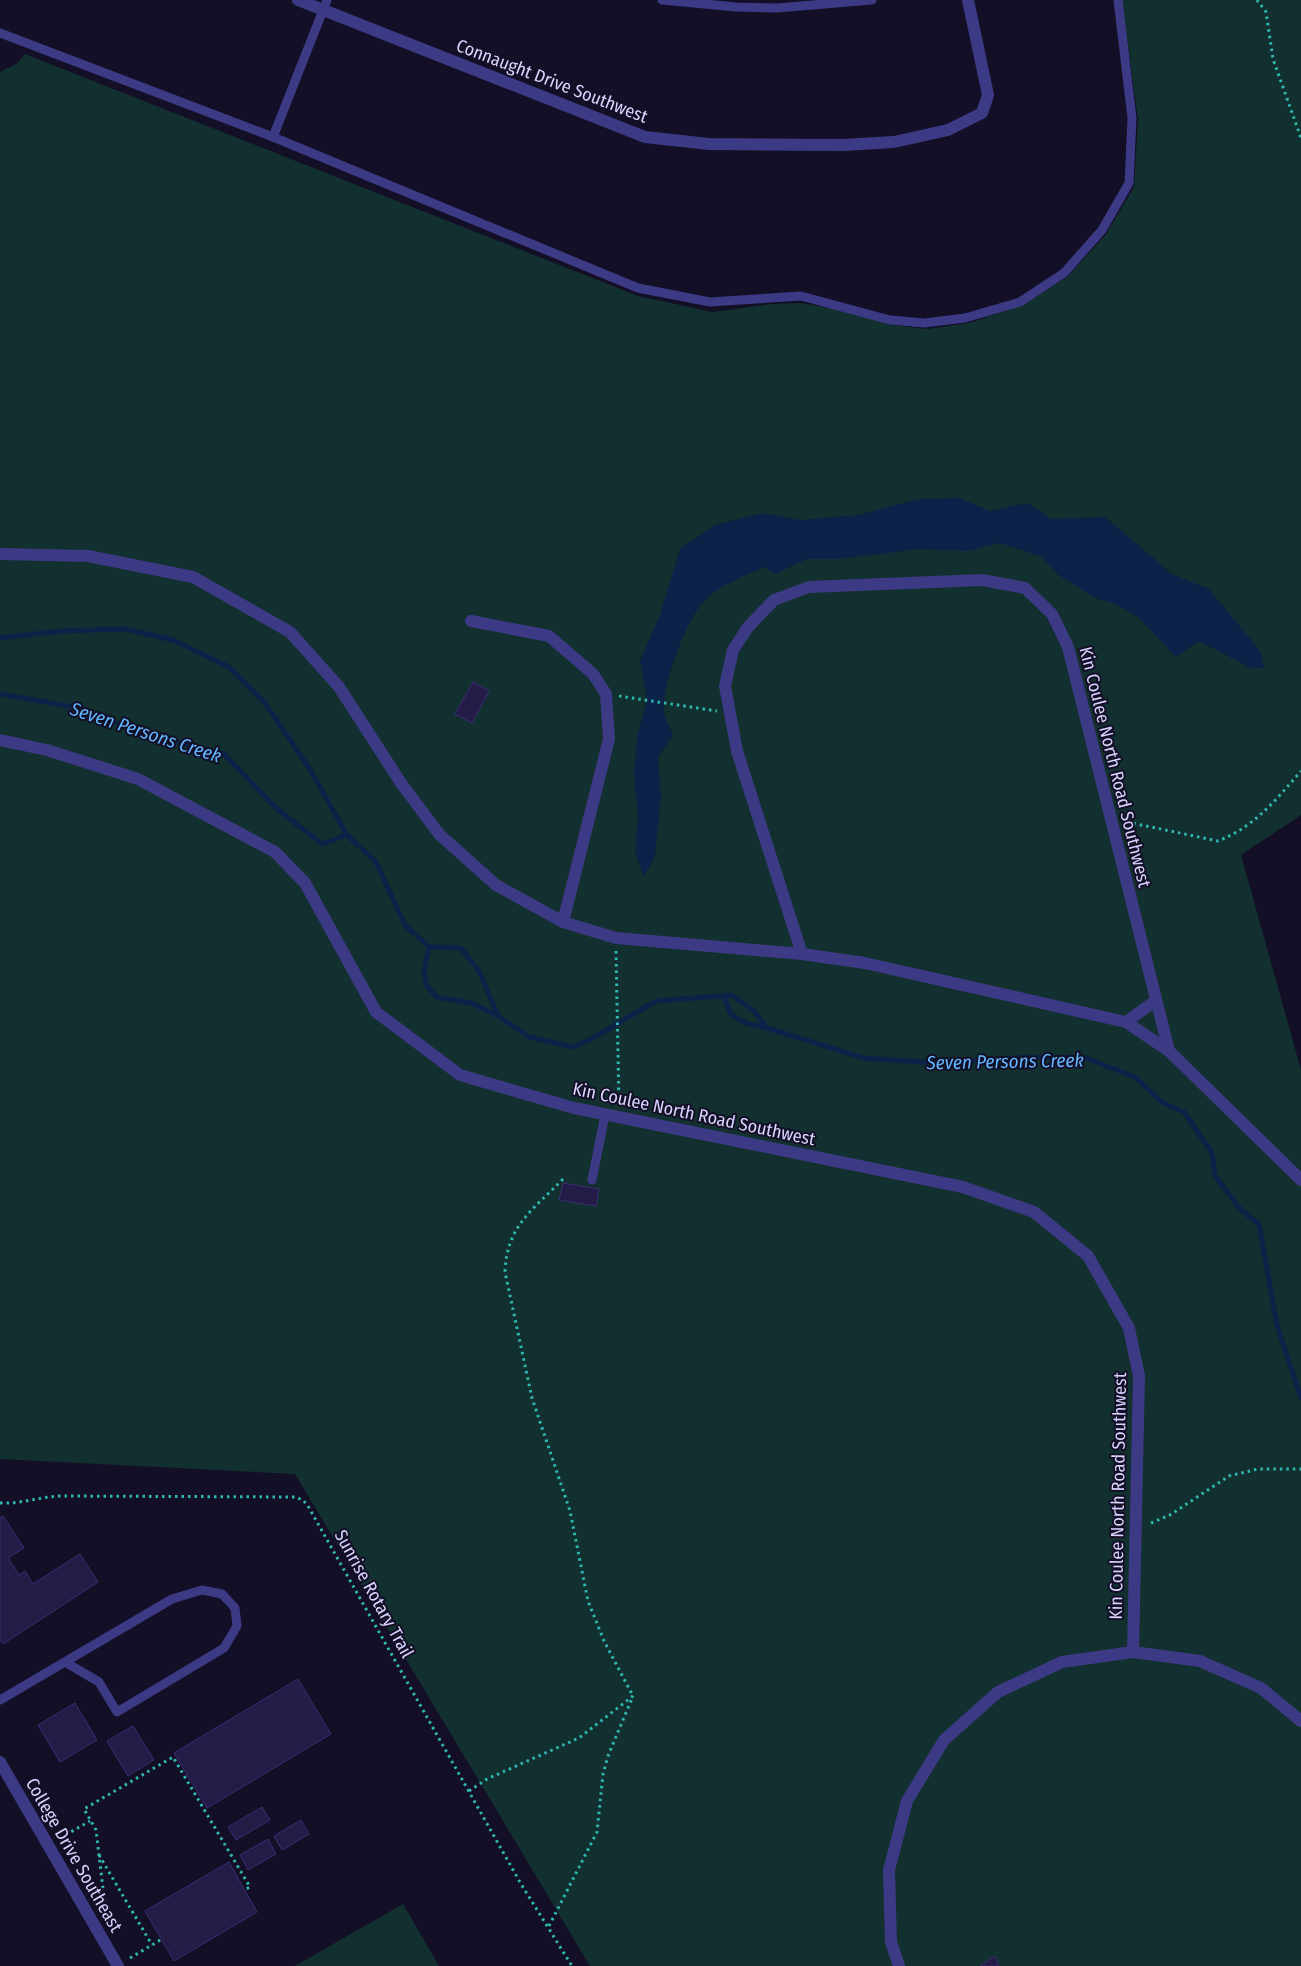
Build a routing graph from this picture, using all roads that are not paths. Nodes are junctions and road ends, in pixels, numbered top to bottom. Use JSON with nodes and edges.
{"nodes":[{"id":1,"x":298,"y":0,"type":"edge"},
{"id":2,"x":662,"y":0,"type":"edge"},
{"id":3,"x":872,"y":0,"type":"edge"},
{"id":4,"x":968,"y":0,"type":"edge"},
{"id":5,"x":1118,"y":0,"type":"edge"},
{"id":6,"x":325,"y":5,"type":"edge"},
{"id":7,"x":0,"y":33,"type":"edge"},
{"id":8,"x":273,"y":137,"type":"junction"},
{"id":9,"x":0,"y":554,"type":"edge"},
{"id":10,"x":471,"y":621,"type":"dead end"},
{"id":11,"x":0,"y":740,"type":"edge"},
{"id":12,"x":563,"y":922,"type":"junction"},
{"id":13,"x":802,"y":954,"type":"junction"},
{"id":14,"x":1155,"y":1001,"type":"junction"},
{"id":15,"x":1126,"y":1022,"type":"junction"},
{"id":16,"x":1169,"y":1051,"type":"junction"},
{"id":17,"x":605,"y":1114,"type":"junction"},
{"id":18,"x":592,"y":1180,"type":"dead end"},
{"id":19,"x":1301,"y":1180,"type":"edge"},
{"id":20,"x":1133,"y":1652,"type":"junction"},
{"id":21,"x":65,"y":1662,"type":"junction"},
{"id":22,"x":0,"y":1700,"type":"edge"},
{"id":23,"x":1301,"y":1721,"type":"edge"},
{"id":24,"x":0,"y":1762,"type":"edge"},
{"id":25,"x":118,"y":1966,"type":"edge"},
{"id":26,"x":899,"y":1966,"type":"edge"}],
"edges":[{"from":1,"to":6,"type":"street","name":"Connaught Drive Southwest"},
{"from":2,"to":3,"type":"lane"},
{"from":4,"to":6,"type":"street","name":"Connaught Drive Southwest"},
{"from":5,"to":8,"type":"lane"},
{"from":6,"to":8,"type":"lane"},
{"from":7,"to":8,"type":"lane"},
{"from":9,"to":12,"type":"street"},
{"from":10,"to":12,"type":"street"},
{"from":11,"to":17,"type":"street","name":"Kin Coulee North Road Southwest"},
{"from":12,"to":13,"type":"street"},
{"from":13,"to":14,"type":"street","name":"Kin Coulee North Road Southwest"},
{"from":13,"to":15,"type":"street"},
{"from":14,"to":15,"type":"street"},
{"from":14,"to":16,"type":"street","name":"Kin Coulee North Road Southwest"},
{"from":15,"to":16,"type":"street"},
{"from":16,"to":19,"type":"street"},
{"from":17,"to":18,"type":"lane"},
{"from":17,"to":20,"type":"street","name":"Kin Coulee North Road Southwest"},
{"from":20,"to":23,"type":"street"},
{"from":20,"to":26,"type":"street"},
{"from":21,"to":21,"type":"lane"},
{"from":21,"to":22,"type":"lane"},
{"from":24,"to":25,"type":"street","name":"College Drive Southeast"}]}
